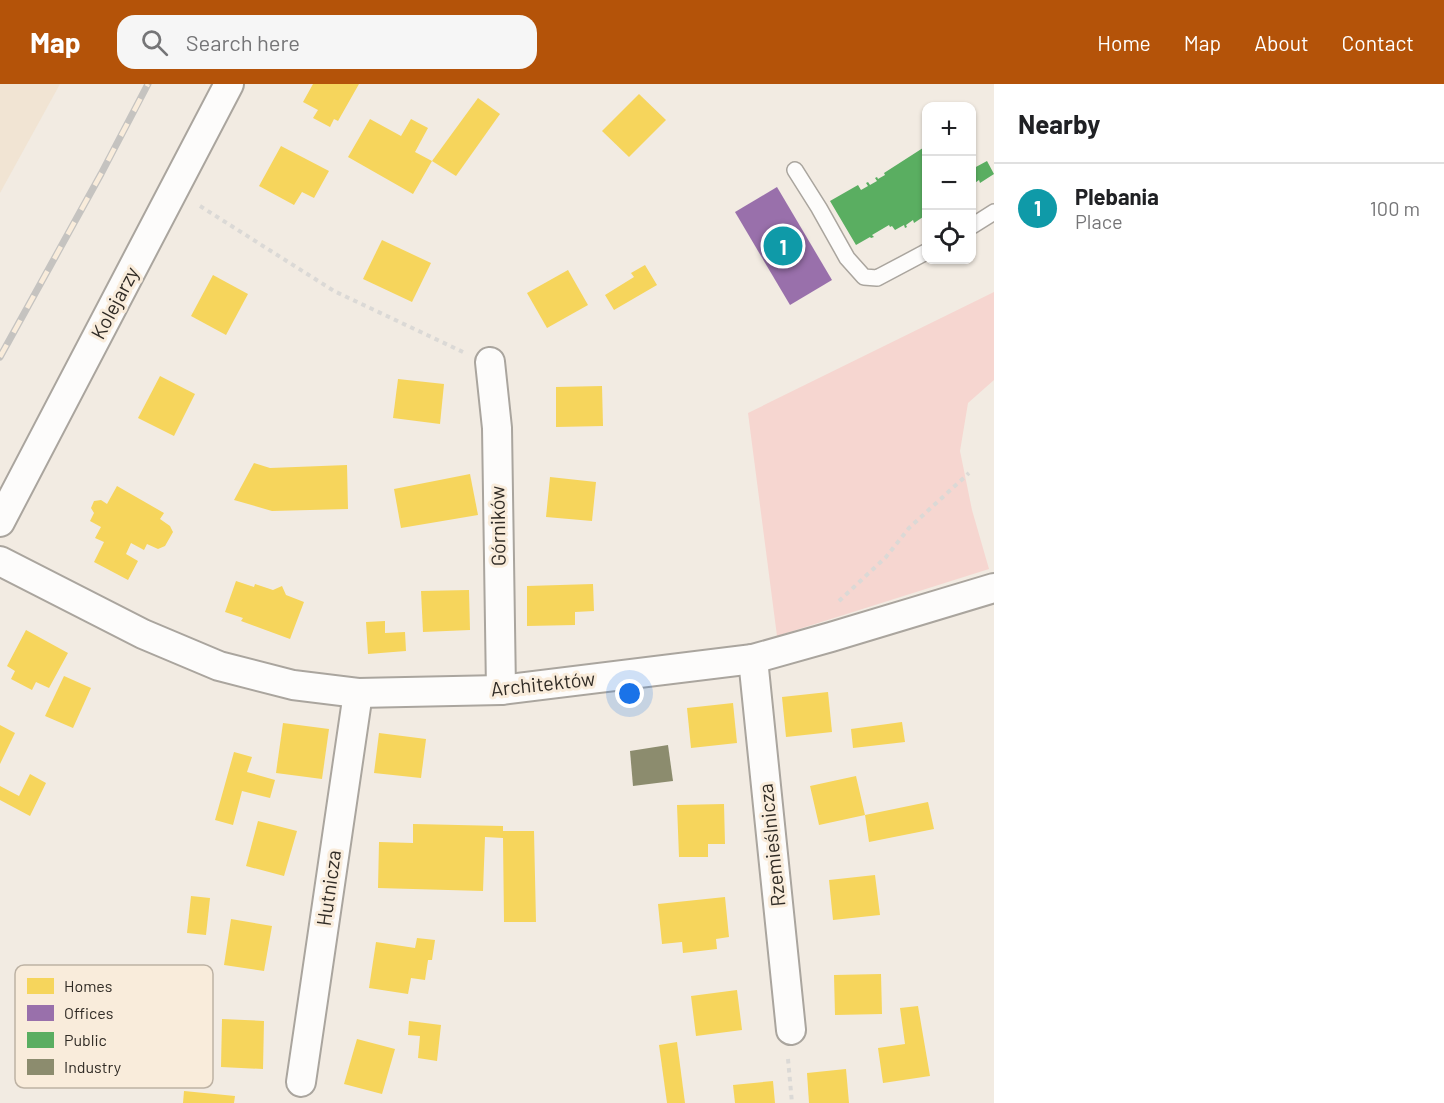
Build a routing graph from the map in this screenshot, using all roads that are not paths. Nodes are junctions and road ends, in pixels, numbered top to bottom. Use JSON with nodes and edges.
{"nodes":[{"id":1,"x":229,"y":84,"type":"edge"},
{"id":2,"x":795,"y":170,"type":"dead end"},
{"id":3,"x":994,"y":212,"type":"edge"},
{"id":4,"x":976,"y":223,"type":"edge"},
{"id":5,"x":922,"y":255,"type":"edge"},
{"id":6,"x":490,"y":362,"type":"road end"},
{"id":7,"x":0,"y":522,"type":"edge"},
{"id":8,"x":0,"y":561,"type":"edge"},
{"id":9,"x":994,"y":588,"type":"edge"},
{"id":10,"x":753,"y":659,"type":"junction"},
{"id":11,"x":501,"y":690,"type":"junction"},
{"id":12,"x":358,"y":693,"type":"junction"},
{"id":13,"x":791,"y":1030,"type":"road end"},
{"id":14,"x":301,"y":1082,"type":"dead end"}],
"edges":[{"from":1,"to":7,"type":"street","name":"Kolejarzy"},
{"from":2,"to":5,"type":"lane"},
{"from":3,"to":4,"type":"lane"},
{"from":6,"to":11,"type":"street","name":"Górników"},
{"from":8,"to":12,"type":"street","name":"Architektów"},
{"from":9,"to":10,"type":"street","name":"Architektów"},
{"from":10,"to":11,"type":"street","name":"Architektów"},
{"from":10,"to":13,"type":"street","name":"Rzemieślnicza"},
{"from":11,"to":12,"type":"street","name":"Architektów"},
{"from":12,"to":14,"type":"street","name":"Hutnicza"}]}
